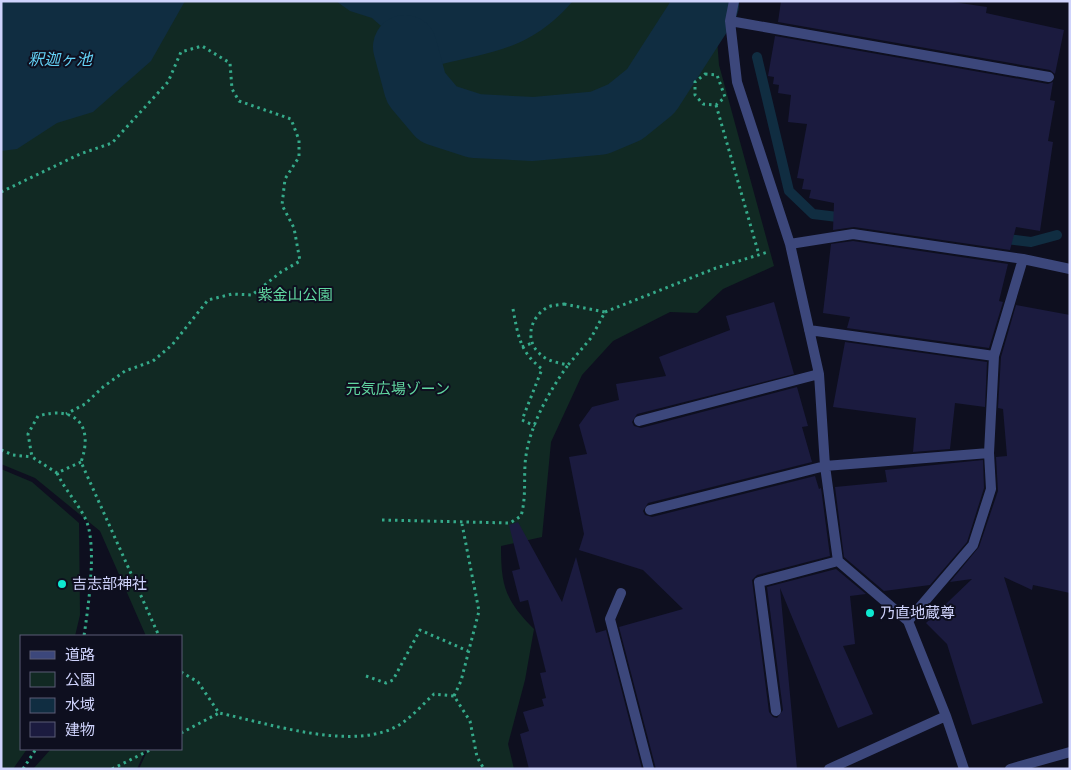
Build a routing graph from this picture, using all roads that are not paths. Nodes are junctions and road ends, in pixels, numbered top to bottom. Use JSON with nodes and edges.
{"nodes":[{"id":1,"x":734,"y":1,"type":"edge"},
{"id":2,"x":730,"y":21,"type":"junction"},
{"id":3,"x":1049,"y":77,"type":"dead end"},
{"id":4,"x":790,"y":244,"type":"junction"},
{"id":5,"x":1023,"y":258,"type":"junction"},
{"id":6,"x":1070,"y":269,"type":"edge"},
{"id":7,"x":809,"y":330,"type":"junction"},
{"id":8,"x":994,"y":356,"type":"junction"},
{"id":9,"x":819,"y":374,"type":"junction"},
{"id":10,"x":639,"y":421,"type":"dead end"},
{"id":11,"x":989,"y":453,"type":"junction"},
{"id":12,"x":825,"y":466,"type":"junction"},
{"id":13,"x":650,"y":510,"type":"dead end"},
{"id":14,"x":838,"y":561,"type":"junction"},
{"id":15,"x":621,"y":593,"type":"dead end"},
{"id":16,"x":908,"y":621,"type":"junction"},
{"id":17,"x":776,"y":711,"type":"dead end"},
{"id":18,"x":946,"y":716,"type":"junction"},
{"id":19,"x":1070,"y":752,"type":"edge"},
{"id":20,"x":649,"y":769,"type":"edge"},
{"id":21,"x":829,"y":769,"type":"edge"},
{"id":22,"x":964,"y":769,"type":"edge"},
{"id":23,"x":1010,"y":769,"type":"edge"}],
"edges":[{"from":1,"to":2,"type":"street"},
{"from":2,"to":3,"type":"street"},
{"from":2,"to":4,"type":"street"},
{"from":4,"to":5,"type":"street"},
{"from":4,"to":7,"type":"street"},
{"from":5,"to":6,"type":"street"},
{"from":5,"to":8,"type":"street"},
{"from":7,"to":8,"type":"street"},
{"from":7,"to":9,"type":"street"},
{"from":8,"to":11,"type":"street"},
{"from":9,"to":10,"type":"street"},
{"from":9,"to":12,"type":"street"},
{"from":11,"to":12,"type":"street"},
{"from":11,"to":16,"type":"street"},
{"from":12,"to":13,"type":"street"},
{"from":12,"to":14,"type":"street"},
{"from":14,"to":16,"type":"street"},
{"from":14,"to":17,"type":"street"},
{"from":15,"to":20,"type":"street"},
{"from":16,"to":18,"type":"street"},
{"from":18,"to":21,"type":"street"},
{"from":18,"to":22,"type":"street"},
{"from":19,"to":23,"type":"street"}]}
